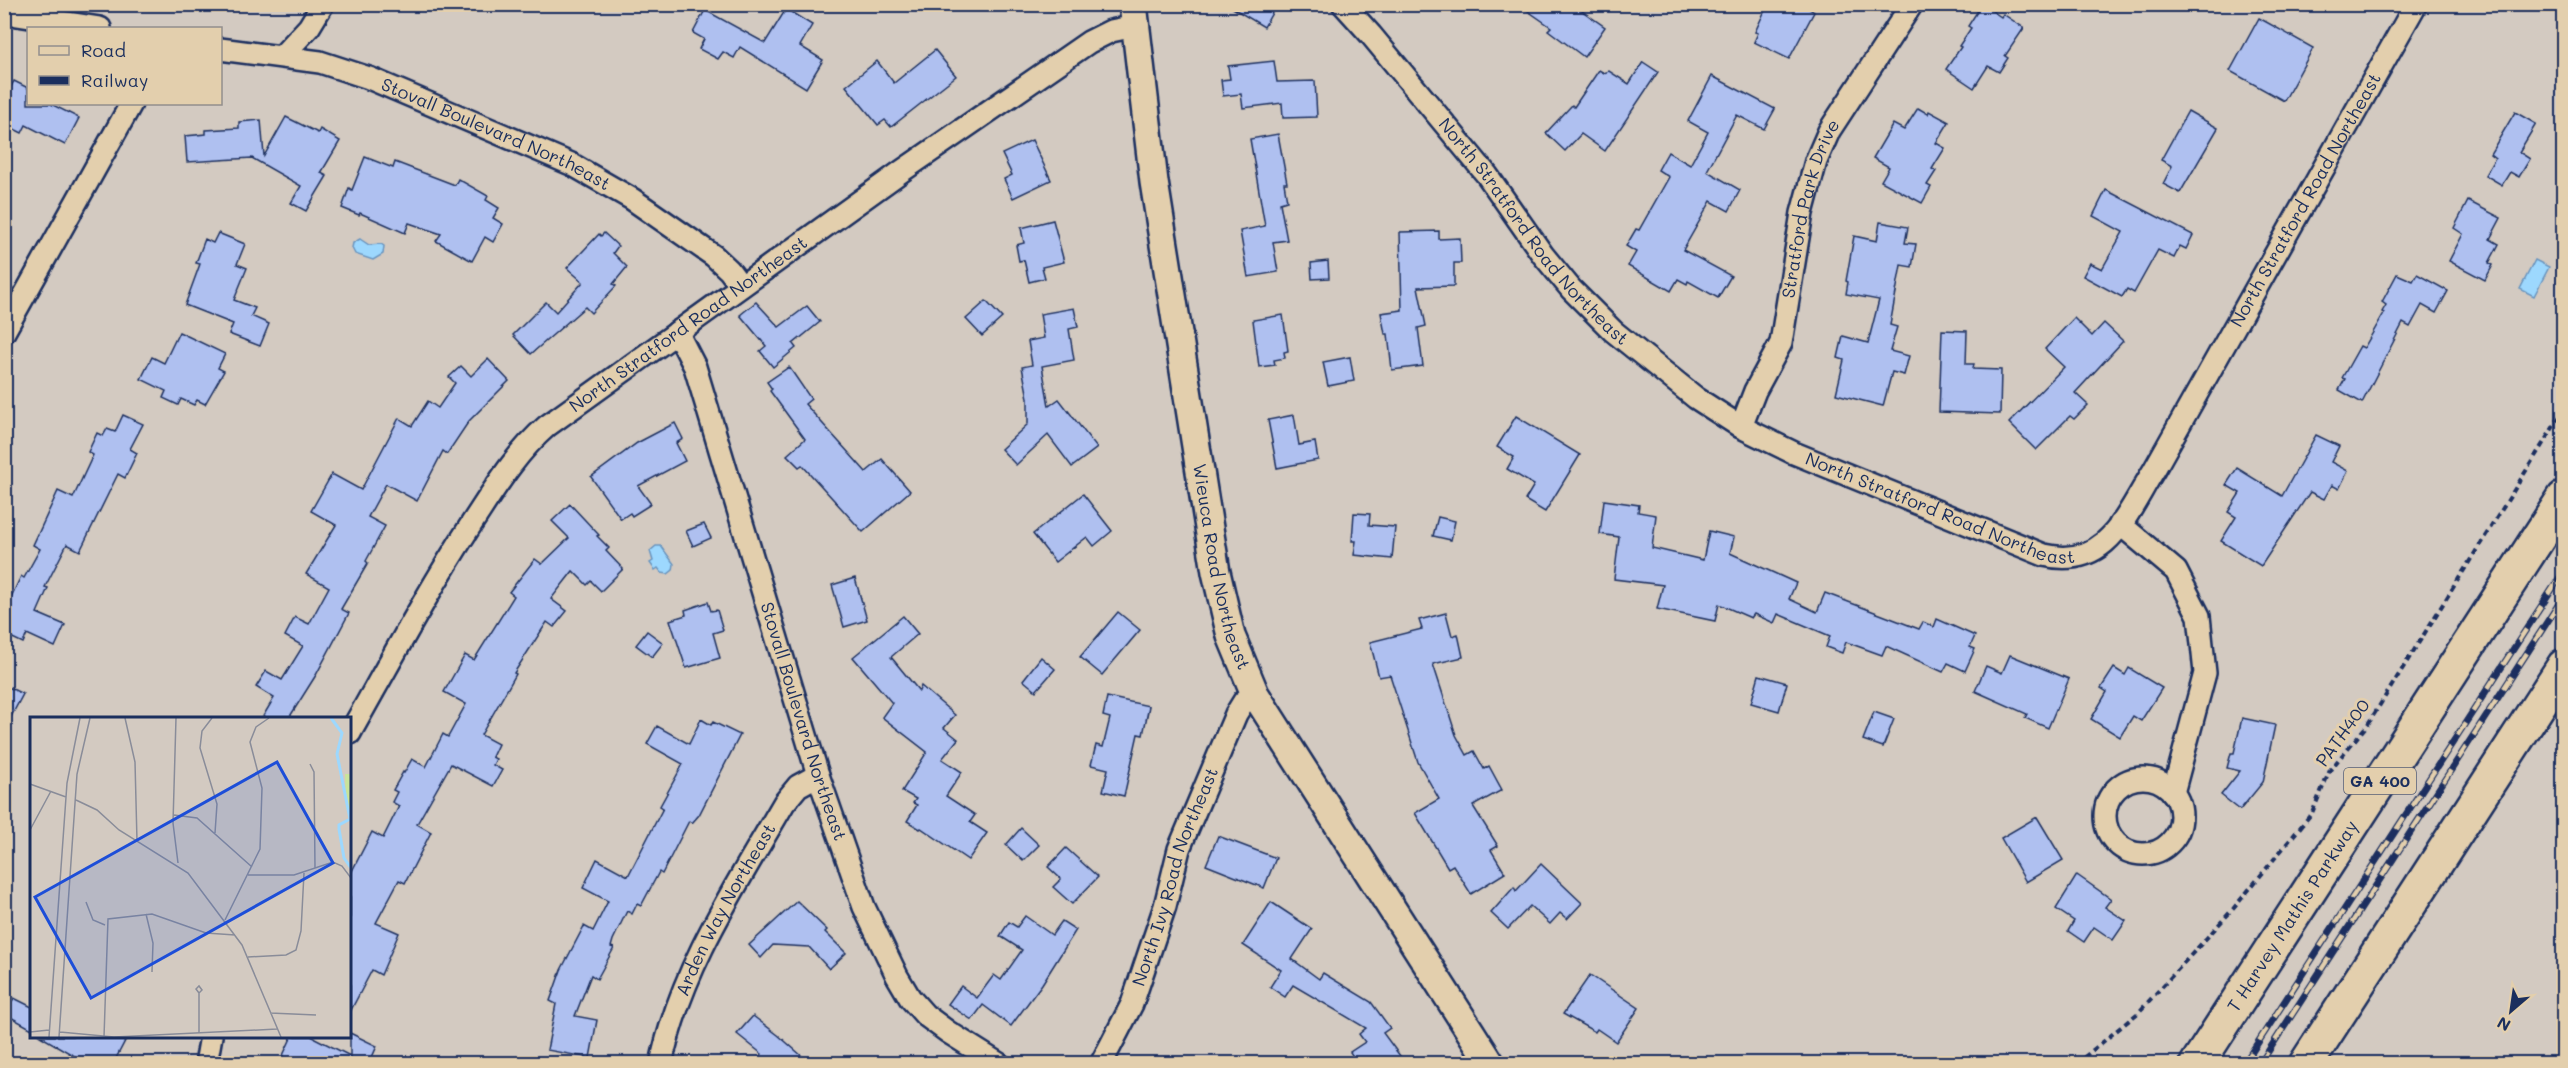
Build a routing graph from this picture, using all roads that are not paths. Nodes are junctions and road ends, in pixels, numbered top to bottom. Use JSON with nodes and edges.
{"nodes":[{"id":1,"x":323,"y":4,"type":"edge"},
{"id":2,"x":1343,"y":4,"type":"edge"},
{"id":3,"x":1912,"y":4,"type":"edge"},
{"id":4,"x":2416,"y":4,"type":"edge"},
{"id":5,"x":4,"y":10,"type":"edge"},
{"id":6,"x":1134,"y":15,"type":"edge"},
{"id":7,"x":94,"y":27,"type":"edge"},
{"id":8,"x":222,"y":49,"type":"edge"},
{"id":9,"x":282,"y":56,"type":"junction"},
{"id":10,"x":130,"y":105,"type":"edge"},
{"id":11,"x":741,"y":286,"type":"junction"},
{"id":12,"x":4,"y":332,"type":"edge"},
{"id":13,"x":677,"y":332,"type":"junction"},
{"id":14,"x":1741,"y":427,"type":"junction"},
{"id":15,"x":2564,"y":498,"type":"edge"},
{"id":16,"x":2120,"y":524,"type":"junction"},
{"id":17,"x":2564,"y":666,"type":"edge"},
{"id":18,"x":1255,"y":694,"type":"junction"},
{"id":19,"x":351,"y":731,"type":"edge"},
{"id":20,"x":818,"y":775,"type":"junction"},
{"id":21,"x":2173,"y":793,"type":"dead end"},
{"id":22,"x":211,"y":1038,"type":"edge"},
{"id":23,"x":1490,"y":1063,"type":"edge"},
{"id":24,"x":206,"y":1064,"type":"edge"},
{"id":25,"x":661,"y":1064,"type":"edge"},
{"id":26,"x":999,"y":1064,"type":"edge"},
{"id":27,"x":1101,"y":1064,"type":"edge"},
{"id":28,"x":2197,"y":1064,"type":"edge"},
{"id":29,"x":2306,"y":1064,"type":"edge"}],
"edges":[{"from":1,"to":9,"type":"street"},
{"from":2,"to":14,"type":"street","name":"North Stratford Road Northeast"},
{"from":3,"to":14,"type":"street","name":"Stratford Park Drive"},
{"from":4,"to":16,"type":"street","name":"North Stratford Road Northeast"},
{"from":5,"to":7,"type":"street"},
{"from":6,"to":11,"type":"street","name":"North Stratford Road Northeast"},
{"from":6,"to":18,"type":"street","name":"Wieuca Road Northeast"},
{"from":8,"to":9,"type":"street","name":"Stovall Boulevard Northeast"},
{"from":9,"to":11,"type":"street","name":"Stovall Boulevard Northeast"},
{"from":10,"to":12,"type":"street"},
{"from":11,"to":13,"type":"street","name":"North Stratford Road Northeast"},
{"from":13,"to":19,"type":"street","name":"North Stratford Road Northeast"},
{"from":13,"to":20,"type":"street","name":"Stovall Boulevard Northeast"},
{"from":14,"to":16,"type":"street","name":"North Stratford Road Northeast"},
{"from":15,"to":28,"type":"highway","name":"T Harvey Mathis Parkway","number":"GA 400"},
{"from":16,"to":21,"type":"street"},
{"from":17,"to":29,"type":"highway"},
{"from":18,"to":23,"type":"street","name":"Wieuca Road Northeast"},
{"from":18,"to":27,"type":"street","name":"North Ivy Road Northeast"},
{"from":20,"to":25,"type":"street","name":"Arden Way Northeast"},
{"from":20,"to":26,"type":"street","name":"Stovall Boulevard Northeast"},
{"from":22,"to":24,"type":"street"}]}
